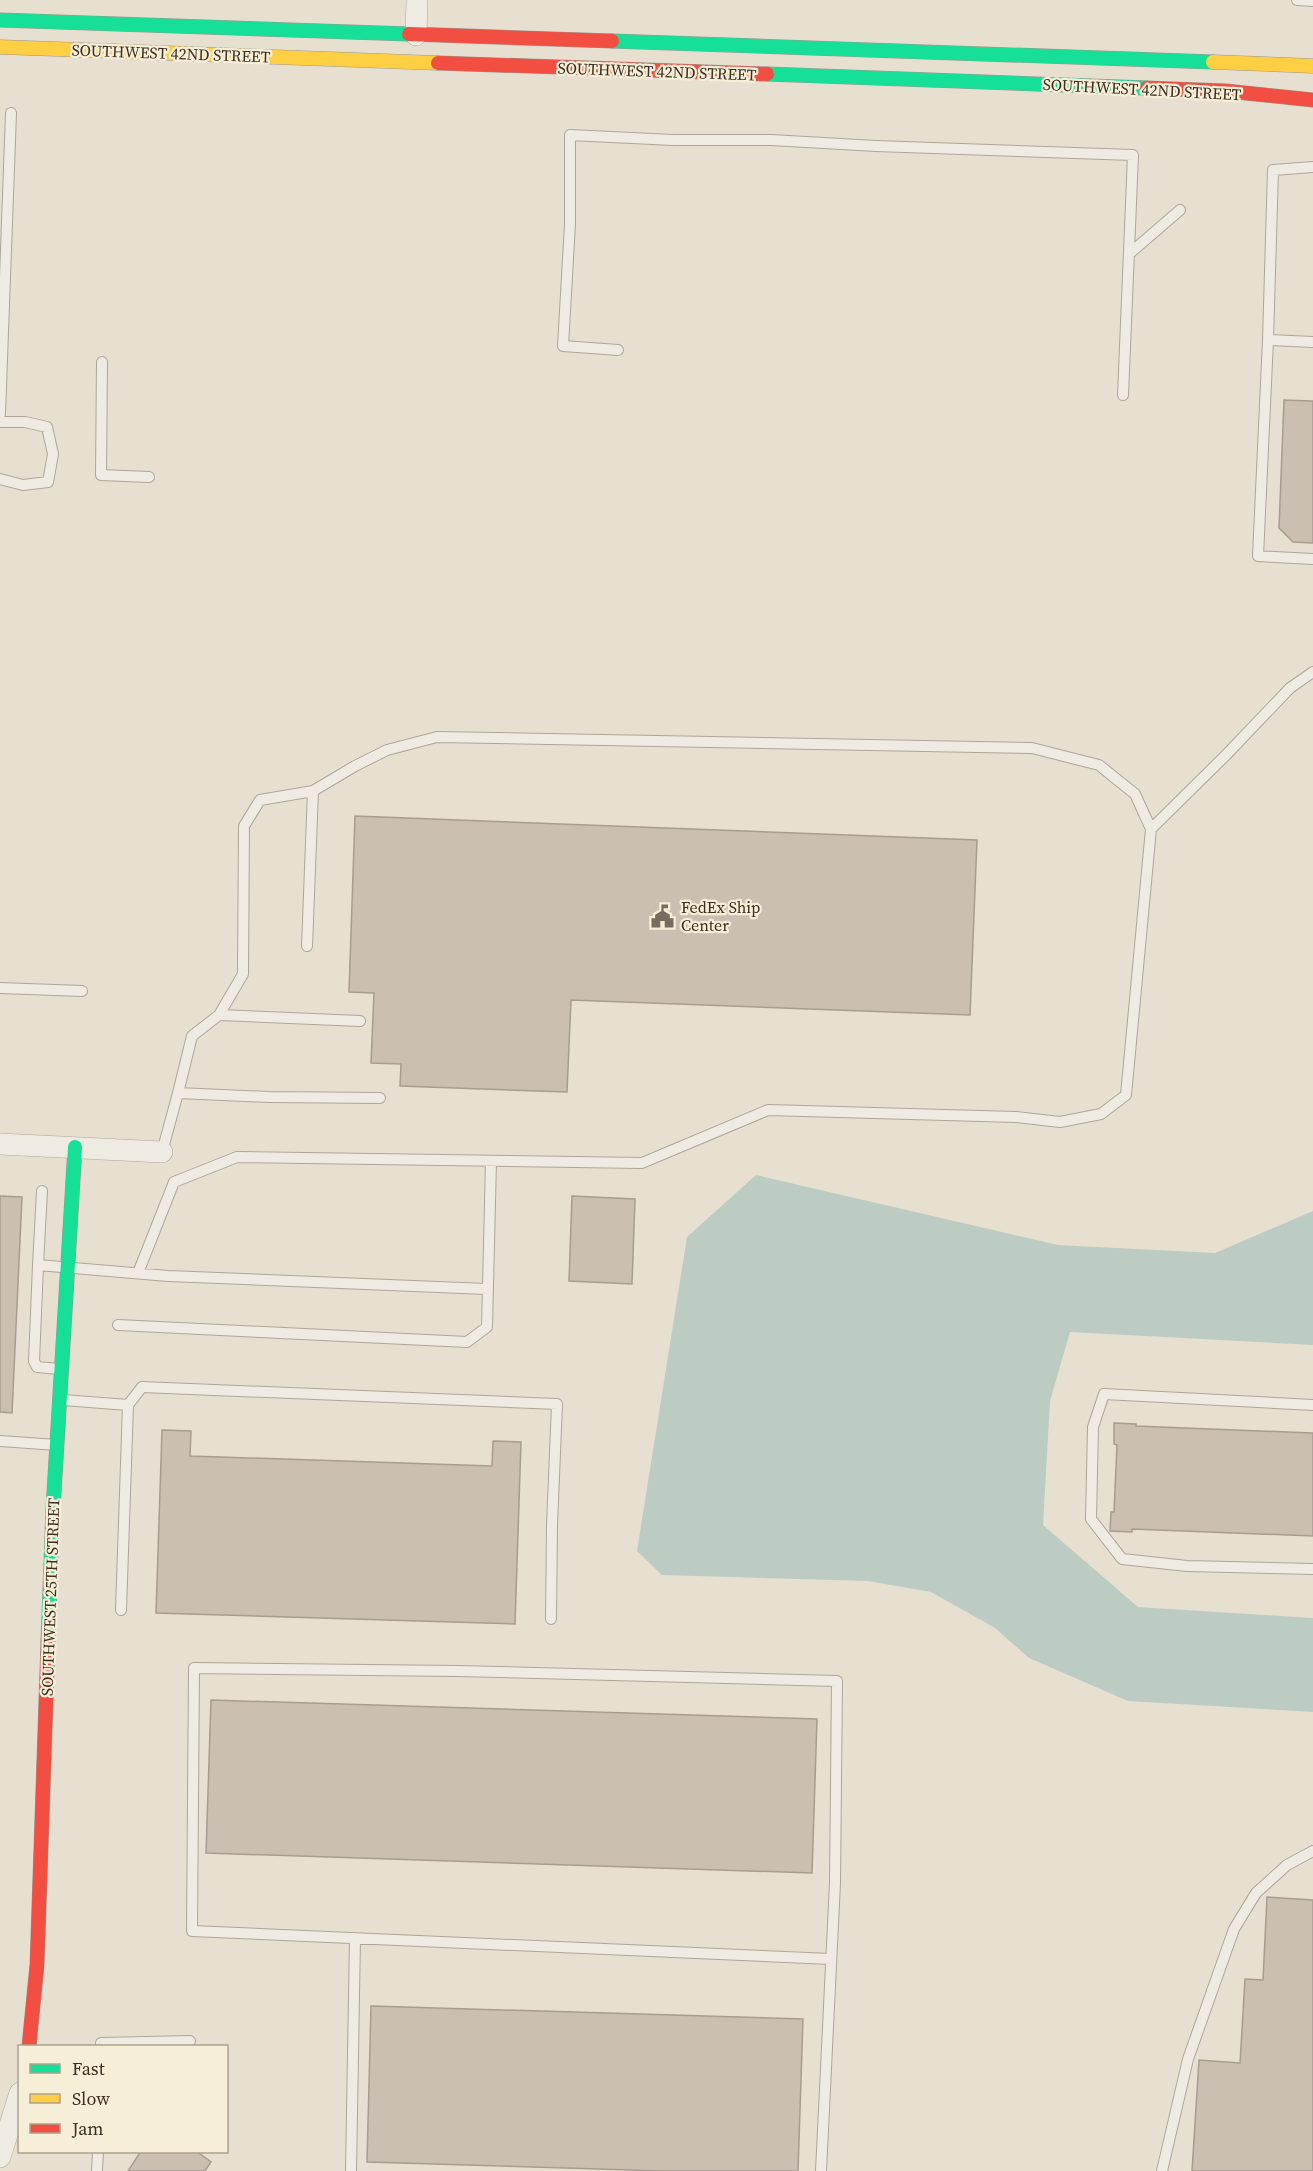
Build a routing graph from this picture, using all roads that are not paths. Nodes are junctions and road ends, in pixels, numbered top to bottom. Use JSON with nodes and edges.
{"nodes":[{"id":1,"x":417,"y":0,"type":"edge"},
{"id":2,"x":1297,"y":0,"type":"edge"},
{"id":3,"x":1313,"y":1,"type":"edge"},
{"id":4,"x":0,"y":20,"type":"edge"},
{"id":5,"x":416,"y":35,"type":"junction"},
{"id":6,"x":626,"y":43,"type":"junction"},
{"id":7,"x":0,"y":47,"type":"edge"},
{"id":8,"x":1313,"y":66,"type":"edge"},
{"id":9,"x":566,"y":68,"type":"junction"},
{"id":10,"x":1155,"y":68,"type":"junction"},
{"id":11,"x":1174,"y":89,"type":"junction"},
{"id":12,"x":1313,"y":100,"type":"edge"},
{"id":13,"x":11,"y":114,"type":"dead end"},
{"id":14,"x":1313,"y":167,"type":"edge"},
{"id":15,"x":1180,"y":210,"type":"dead end"},
{"id":16,"x":1129,"y":254,"type":"junction"},
{"id":17,"x":1268,"y":340,"type":"junction"},
{"id":18,"x":1313,"y":342,"type":"edge"},
{"id":19,"x":618,"y":350,"type":"dead end"},
{"id":20,"x":102,"y":362,"type":"dead end"},
{"id":21,"x":1123,"y":395,"type":"dead end"},
{"id":22,"x":0,"y":414,"type":"edge"},
{"id":23,"x":0,"y":422,"type":"edge"},
{"id":24,"x":149,"y":477,"type":"dead end"},
{"id":25,"x":0,"y":479,"type":"edge"},
{"id":26,"x":1313,"y":559,"type":"edge"},
{"id":27,"x":1313,"y":672,"type":"edge"},
{"id":28,"x":313,"y":791,"type":"junction"},
{"id":29,"x":1150,"y":829,"type":"junction"},
{"id":30,"x":307,"y":946,"type":"dead end"},
{"id":31,"x":0,"y":988,"type":"edge"},
{"id":32,"x":82,"y":991,"type":"dead end"},
{"id":33,"x":219,"y":1015,"type":"junction"},
{"id":34,"x":360,"y":1022,"type":"dead end"},
{"id":35,"x":178,"y":1093,"type":"junction"},
{"id":36,"x":380,"y":1098,"type":"dead end"},
{"id":37,"x":0,"y":1144,"type":"edge"},
{"id":38,"x":75,"y":1147,"type":"junction"},
{"id":39,"x":162,"y":1152,"type":"joint"},
{"id":40,"x":491,"y":1161,"type":"junction"},
{"id":41,"x":42,"y":1191,"type":"dead end"},
{"id":42,"x":38,"y":1265,"type":"junction"},
{"id":43,"x":67,"y":1267,"type":"junction"},
{"id":44,"x":138,"y":1273,"type":"junction"},
{"id":45,"x":488,"y":1289,"type":"junction"},
{"id":46,"x":118,"y":1325,"type":"dead end"},
{"id":47,"x":61,"y":1369,"type":"junction"},
{"id":48,"x":59,"y":1399,"type":"junction"},
{"id":49,"x":128,"y":1405,"type":"junction"},
{"id":50,"x":1313,"y":1405,"type":"edge"},
{"id":51,"x":0,"y":1441,"type":"edge"},
{"id":52,"x":57,"y":1445,"type":"junction"},
{"id":53,"x":1313,"y":1569,"type":"edge"},
{"id":54,"x":121,"y":1610,"type":"dead end"},
{"id":55,"x":551,"y":1619,"type":"dead end"},
{"id":56,"x":1313,"y":1851,"type":"edge"},
{"id":57,"x":355,"y":1938,"type":"junction"},
{"id":58,"x":831,"y":1959,"type":"junction"},
{"id":59,"x":190,"y":2041,"type":"dead end"},
{"id":60,"x":29,"y":2045,"type":"edge"},
{"id":61,"x":101,"y":2045,"type":"edge"},
{"id":62,"x":18,"y":2099,"type":"edge"},
{"id":63,"x":98,"y":2153,"type":"edge"},
{"id":64,"x":0,"y":2157,"type":"edge"},
{"id":65,"x":97,"y":2171,"type":"edge"},
{"id":66,"x":351,"y":2171,"type":"edge"},
{"id":67,"x":821,"y":2171,"type":"edge"},
{"id":68,"x":1162,"y":2171,"type":"edge"}],
"edges":[{"from":1,"to":5,"type":"street"},
{"from":2,"to":3,"type":"lane"},
{"from":4,"to":5,"type":"street","name":"SOUTHWEST 42ND STREET"},
{"from":5,"to":6,"type":"street","name":"SOUTHWEST 42ND STREET"},
{"from":6,"to":9,"type":"street"},
{"from":6,"to":10,"type":"street","name":"SOUTHWEST 42ND STREET"},
{"from":7,"to":9,"type":"street","name":"SOUTHWEST 42ND STREET"},
{"from":8,"to":10,"type":"street","name":"SOUTHWEST 42ND STREET"},
{"from":9,"to":11,"type":"street","name":"SOUTHWEST 42ND STREET"},
{"from":10,"to":11,"type":"lane"},
{"from":11,"to":12,"type":"street","name":"SOUTHWEST 42ND STREET"},
{"from":13,"to":22,"type":"lane"},
{"from":14,"to":17,"type":"lane"},
{"from":15,"to":16,"type":"lane"},
{"from":16,"to":19,"type":"lane"},
{"from":16,"to":21,"type":"lane"},
{"from":17,"to":18,"type":"lane"},
{"from":17,"to":26,"type":"lane"},
{"from":20,"to":24,"type":"lane"},
{"from":23,"to":25,"type":"lane"},
{"from":27,"to":29,"type":"lane"},
{"from":28,"to":29,"type":"lane"},
{"from":28,"to":30,"type":"lane"},
{"from":28,"to":33,"type":"lane"},
{"from":29,"to":40,"type":"lane"},
{"from":31,"to":32,"type":"lane"},
{"from":33,"to":34,"type":"lane"},
{"from":33,"to":35,"type":"lane"},
{"from":35,"to":36,"type":"lane"},
{"from":35,"to":39,"type":"lane"},
{"from":37,"to":38,"type":"street"},
{"from":38,"to":39,"type":"street"},
{"from":38,"to":43,"type":"street","name":"SOUTHWEST 25TH STREET"},
{"from":40,"to":44,"type":"lane"},
{"from":40,"to":45,"type":"lane"},
{"from":41,"to":42,"type":"lane"},
{"from":42,"to":43,"type":"lane"},
{"from":42,"to":47,"type":"lane"},
{"from":43,"to":44,"type":"lane"},
{"from":43,"to":47,"type":"street","name":"SOUTHWEST 25TH STREET"},
{"from":44,"to":45,"type":"lane"},
{"from":45,"to":46,"type":"lane"},
{"from":47,"to":48,"type":"street","name":"SOUTHWEST 25TH STREET"},
{"from":48,"to":49,"type":"lane"},
{"from":48,"to":52,"type":"street","name":"SOUTHWEST 25TH STREET"},
{"from":49,"to":54,"type":"lane"},
{"from":49,"to":55,"type":"lane"},
{"from":50,"to":53,"type":"lane"},
{"from":51,"to":52,"type":"lane"},
{"from":52,"to":60,"type":"street","name":"SOUTHWEST 25TH STREET"},
{"from":56,"to":68,"type":"lane"},
{"from":57,"to":58,"type":"lane"},
{"from":57,"to":58,"type":"lane"},
{"from":57,"to":66,"type":"lane"},
{"from":58,"to":67,"type":"lane"},
{"from":59,"to":61,"type":"lane"},
{"from":62,"to":64,"type":"street"},
{"from":63,"to":65,"type":"lane"}]}
